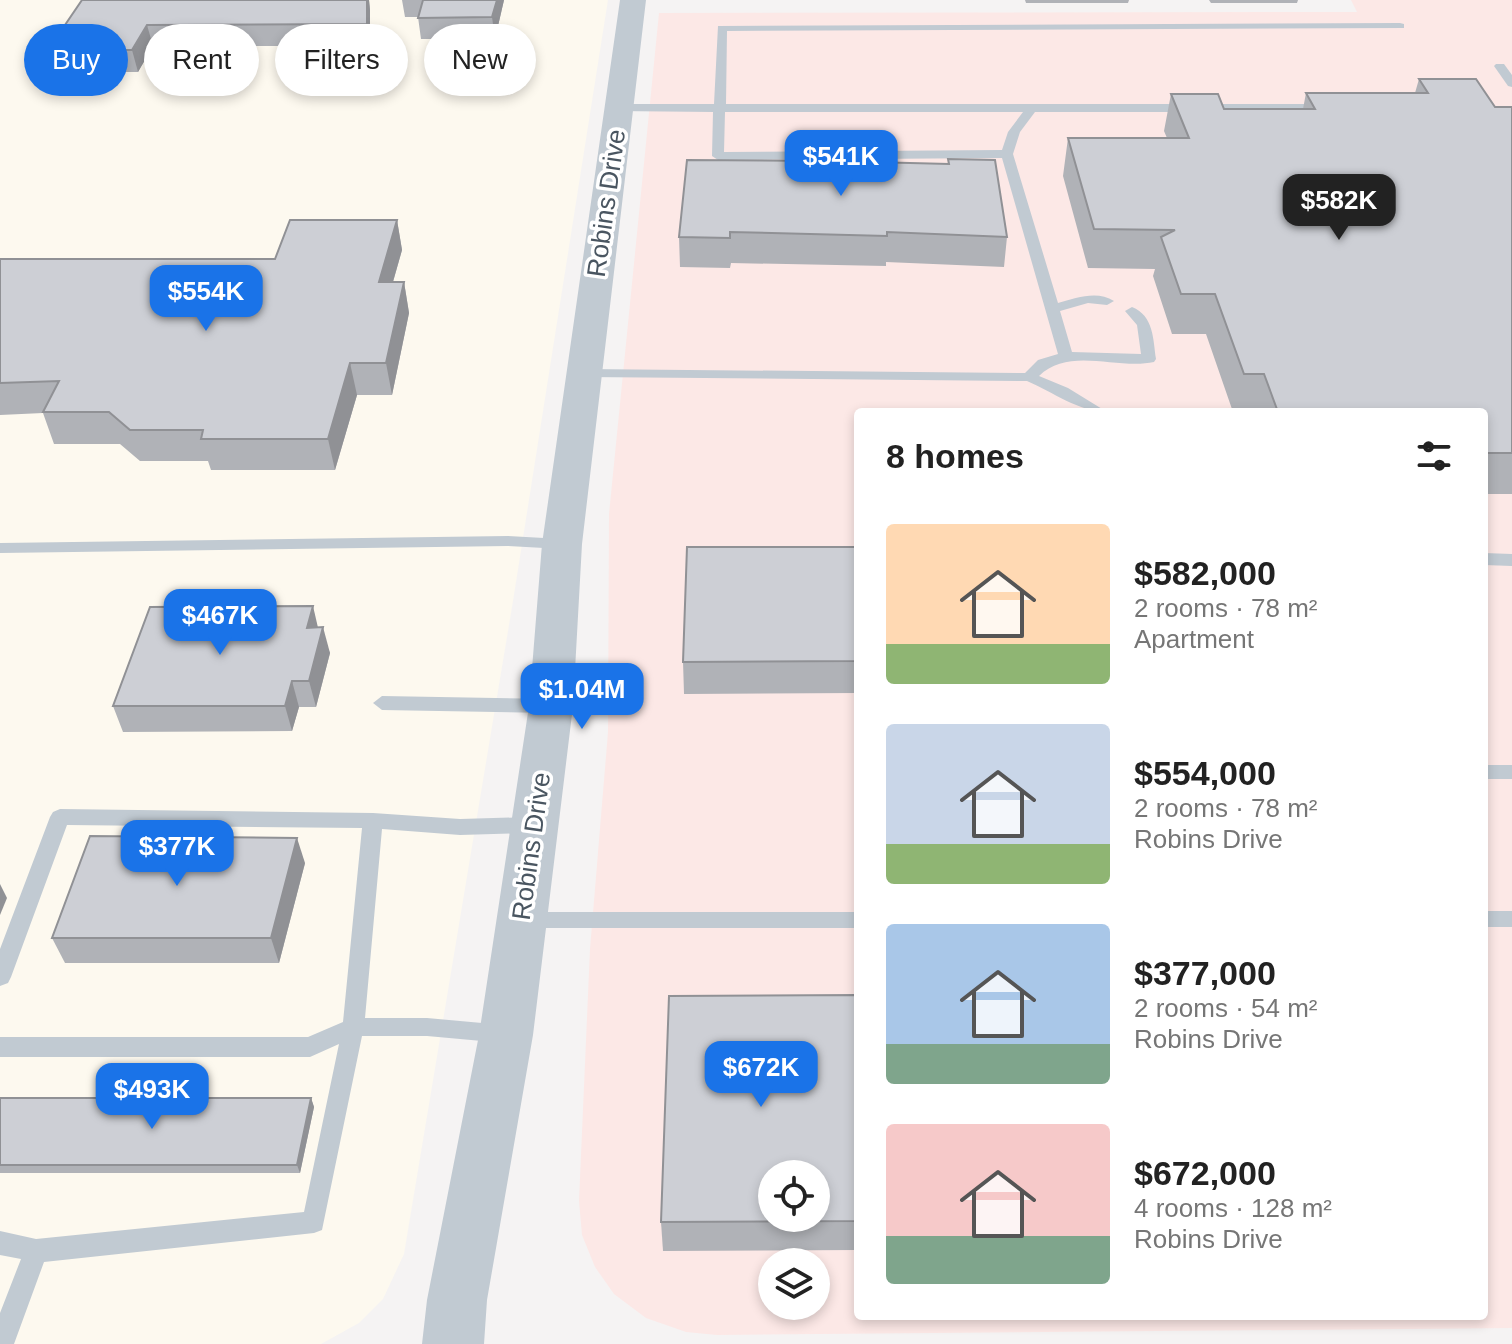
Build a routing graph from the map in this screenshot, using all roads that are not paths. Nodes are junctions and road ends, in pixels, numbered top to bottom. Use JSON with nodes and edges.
{"nodes":[{"id":1,"x":633,"y":0,"type":"edge"},
{"id":2,"x":1400,"y":26,"type":"dead end"},
{"id":3,"x":1500,"y":66,"type":"dead end"},
{"id":4,"x":1512,"y":84,"type":"edge"},
{"id":5,"x":619,"y":108,"type":"junction"},
{"id":6,"x":719,"y":108,"type":"junction"},
{"id":7,"x":1032,"y":108,"type":"junction"},
{"id":8,"x":1333,"y":108,"type":"edge"},
{"id":9,"x":1007,"y":154,"type":"junction"},
{"id":10,"x":1107,"y":301,"type":"dead end"},
{"id":11,"x":1052,"y":309,"type":"junction"},
{"id":12,"x":1132,"y":311,"type":"dead end"},
{"id":13,"x":1066,"y":356,"type":"junction"},
{"id":14,"x":585,"y":373,"type":"junction"},
{"id":15,"x":1029,"y":377,"type":"junction"},
{"id":16,"x":1092,"y":408,"type":"edge"},
{"id":17,"x":562,"y":544,"type":"junction"},
{"id":18,"x":0,"y":548,"type":"edge"},
{"id":19,"x":1488,"y":559,"type":"edge"},
{"id":20,"x":1512,"y":560,"type":"edge"},
{"id":21,"x":382,"y":703,"type":"dead end"},
{"id":22,"x":551,"y":706,"type":"junction"},
{"id":23,"x":1488,"y":772,"type":"edge"},
{"id":24,"x":1512,"y":772,"type":"edge"},
{"id":25,"x":373,"y":821,"type":"junction"},
{"id":26,"x":532,"y":825,"type":"junction"},
{"id":27,"x":1488,"y":919,"type":"edge"},
{"id":28,"x":1512,"y":919,"type":"edge"},
{"id":29,"x":521,"y":920,"type":"junction"},
{"id":30,"x":854,"y":920,"type":"edge"},
{"id":31,"x":0,"y":977,"type":"edge"},
{"id":32,"x":353,"y":1027,"type":"junction"},
{"id":33,"x":506,"y":1035,"type":"junction"},
{"id":34,"x":0,"y":1047,"type":"edge"},
{"id":35,"x":0,"y":1243,"type":"edge"},
{"id":36,"x":36,"y":1251,"type":"junction"},
{"id":37,"x":1,"y":1344,"type":"edge"},
{"id":38,"x":453,"y":1344,"type":"edge"}],
"edges":[{"from":1,"to":5,"type":"street","name":"Robins Drive"},
{"from":2,"to":6,"type":"lane"},
{"from":3,"to":4,"type":"lane"},
{"from":5,"to":6,"type":"lane"},
{"from":5,"to":14,"type":"street","name":"Robins Drive"},
{"from":6,"to":7,"type":"lane"},
{"from":6,"to":9,"type":"lane"},
{"from":7,"to":8,"type":"lane"},
{"from":7,"to":9,"type":"lane"},
{"from":9,"to":11,"type":"lane"},
{"from":10,"to":11,"type":"lane"},
{"from":11,"to":13,"type":"lane"},
{"from":12,"to":13,"type":"lane"},
{"from":13,"to":15,"type":"lane"},
{"from":14,"to":15,"type":"lane"},
{"from":14,"to":17,"type":"street","name":"Robins Drive"},
{"from":15,"to":16,"type":"lane"},
{"from":17,"to":18,"type":"lane"},
{"from":17,"to":22,"type":"street","name":"Robins Drive"},
{"from":19,"to":20,"type":"lane"},
{"from":21,"to":22,"type":"lane"},
{"from":22,"to":26,"type":"street","name":"Robins Drive"},
{"from":23,"to":24,"type":"lane"},
{"from":25,"to":26,"type":"lane"},
{"from":25,"to":31,"type":"lane"},
{"from":25,"to":32,"type":"lane"},
{"from":26,"to":29,"type":"street","name":"Robins Drive"},
{"from":27,"to":28,"type":"lane"},
{"from":29,"to":30,"type":"lane"},
{"from":29,"to":33,"type":"street","name":"Robins Drive"},
{"from":32,"to":33,"type":"lane"},
{"from":32,"to":34,"type":"lane"},
{"from":32,"to":36,"type":"lane"},
{"from":33,"to":38,"type":"street","name":"Robins Drive"},
{"from":35,"to":36,"type":"lane"},
{"from":36,"to":37,"type":"lane"}]}
